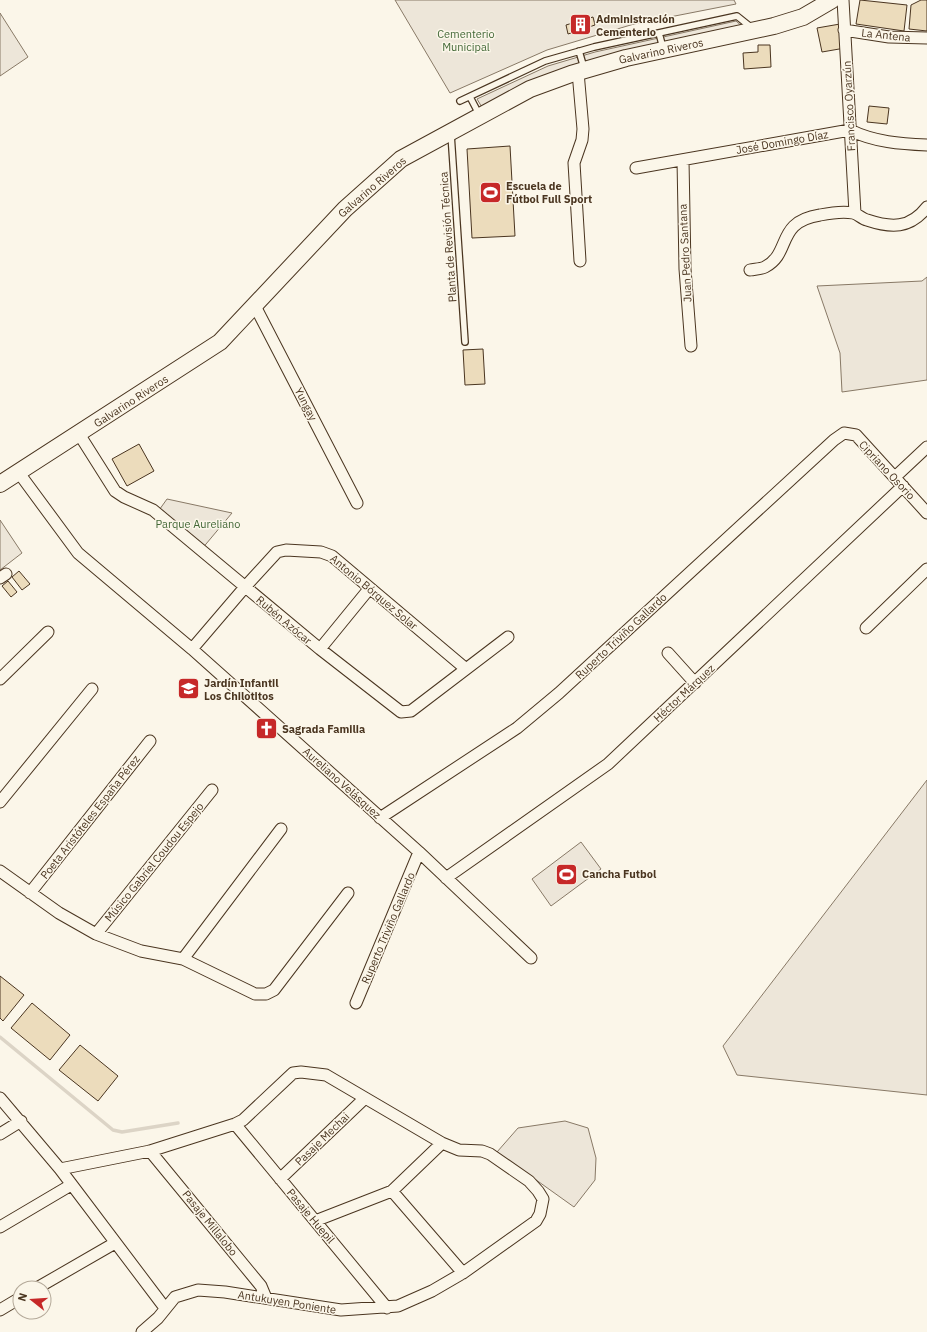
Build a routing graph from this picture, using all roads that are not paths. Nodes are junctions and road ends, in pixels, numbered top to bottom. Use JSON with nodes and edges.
{"nodes":[{"id":1,"x":832,"y":0,"type":"edge"},
{"id":2,"x":843,"y":0,"type":"edge"},
{"id":3,"x":844,"y":30,"type":"junction"},
{"id":4,"x":756,"y":31,"type":"junction"},
{"id":5,"x":659,"y":33,"type":"junction"},
{"id":6,"x":927,"y":38,"type":"edge"},
{"id":7,"x":579,"y":51,"type":"junction"},
{"id":8,"x":663,"y":51,"type":"junction"},
{"id":9,"x":581,"y":71,"type":"junction"},
{"id":10,"x":470,"y":96,"type":"junction"},
{"id":11,"x":460,"y":101,"type":"dead end"},
{"id":12,"x":480,"y":116,"type":"junction"},
{"id":13,"x":850,"y":130,"type":"junction"},
{"id":14,"x":451,"y":132,"type":"junction"},
{"id":15,"x":927,"y":145,"type":"edge"},
{"id":16,"x":683,"y":160,"type":"junction"},
{"id":17,"x":636,"y":168,"type":"dead end"},
{"id":18,"x":927,"y":207,"type":"edge"},
{"id":19,"x":855,"y":213,"type":"junction"},
{"id":20,"x":580,"y":260,"type":"dead end"},
{"id":21,"x":750,"y":270,"type":"dead end"},
{"id":22,"x":255,"y":306,"type":"junction"},
{"id":23,"x":464,"y":342,"type":"dead end"},
{"id":24,"x":691,"y":346,"type":"dead end"},
{"id":25,"x":844,"y":433,"type":"joint"},
{"id":26,"x":80,"y":434,"type":"junction"},
{"id":27,"x":927,"y":447,"type":"edge"},
{"id":28,"x":19,"y":473,"type":"junction"},
{"id":29,"x":895,"y":477,"type":"junction"},
{"id":30,"x":0,"y":484,"type":"edge"},
{"id":31,"x":903,"y":486,"type":"junction"},
{"id":32,"x":357,"y":503,"type":"dead end"},
{"id":33,"x":927,"y":513,"type":"edge"},
{"id":34,"x":927,"y":569,"type":"edge"},
{"id":35,"x":245,"y":587,"type":"junction"},
{"id":36,"x":369,"y":589,"type":"junction"},
{"id":37,"x":866,"y":628,"type":"dead end"},
{"id":38,"x":48,"y":632,"type":"dead end"},
{"id":39,"x":508,"y":637,"type":"dead end"},
{"id":40,"x":192,"y":649,"type":"junction"},
{"id":41,"x":320,"y":650,"type":"junction"},
{"id":42,"x":668,"y":653,"type":"dead end"},
{"id":43,"x":466,"y":669,"type":"junction"},
{"id":44,"x":0,"y":679,"type":"edge"},
{"id":45,"x":695,"y":683,"type":"junction"},
{"id":46,"x":92,"y":689,"type":"dead end"},
{"id":47,"x":150,"y":740,"type":"dead end"},
{"id":48,"x":212,"y":790,"type":"dead end"},
{"id":49,"x":0,"y":802,"type":"edge"},
{"id":50,"x":380,"y":818,"type":"junction"},
{"id":51,"x":281,"y":829,"type":"dead end"},
{"id":52,"x":419,"y":852,"type":"junction"},
{"id":53,"x":0,"y":871,"type":"edge"},
{"id":54,"x":446,"y":878,"type":"junction"},
{"id":55,"x":30,"y":893,"type":"junction"},
{"id":56,"x":348,"y":893,"type":"dead end"},
{"id":57,"x":96,"y":934,"type":"junction"},
{"id":58,"x":530,"y":958,"type":"dead end"},
{"id":59,"x":183,"y":959,"type":"junction"},
{"id":60,"x":356,"y":1003,"type":"dead end"},
{"id":61,"x":0,"y":1098,"type":"edge"},
{"id":62,"x":364,"y":1098,"type":"junction"},
{"id":63,"x":21,"y":1121,"type":"junction"},
{"id":64,"x":235,"y":1124,"type":"junction"},
{"id":65,"x":0,"y":1134,"type":"edge"},
{"id":66,"x":442,"y":1143,"type":"junction"},
{"id":67,"x":150,"y":1151,"type":"junction"},
{"id":68,"x":60,"y":1169,"type":"junction"},
{"id":69,"x":280,"y":1179,"type":"junction"},
{"id":70,"x":71,"y":1185,"type":"junction"},
{"id":71,"x":392,"y":1191,"type":"junction"},
{"id":72,"x":315,"y":1221,"type":"junction"},
{"id":73,"x":0,"y":1228,"type":"edge"},
{"id":74,"x":115,"y":1243,"type":"junction"},
{"id":75,"x":463,"y":1273,"type":"junction"},
{"id":76,"x":51,"y":1280,"type":"edge"},
{"id":77,"x":266,"y":1298,"type":"junction"},
{"id":78,"x":12,"y":1303,"type":"edge"},
{"id":79,"x":165,"y":1308,"type":"junction"},
{"id":80,"x":386,"y":1308,"type":"junction"},
{"id":81,"x":0,"y":1310,"type":"edge"},
{"id":82,"x":142,"y":1332,"type":"edge"}],
"edges":[{"from":1,"to":4,"type":"street","name":"Galvarino Riveros"},
{"from":2,"to":3,"type":"street","name":"Francisco Oyarzún"},
{"from":3,"to":6,"type":"street","name":"La Antena"},
{"from":3,"to":13,"type":"street","name":"Francisco Oyarzún"},
{"from":4,"to":5,"type":"lane"},
{"from":4,"to":8,"type":"street","name":"Galvarino Riveros"},
{"from":5,"to":7,"type":"lane"},
{"from":5,"to":8,"type":"lane"},
{"from":7,"to":9,"type":"lane"},
{"from":7,"to":10,"type":"lane"},
{"from":8,"to":9,"type":"street","name":"Galvarino Riveros"},
{"from":9,"to":12,"type":"street","name":"Galvarino Riveros"},
{"from":9,"to":20,"type":"street"},
{"from":10,"to":11,"type":"lane"},
{"from":10,"to":12,"type":"lane"},
{"from":12,"to":14,"type":"street","name":"Galvarino Riveros"},
{"from":13,"to":15,"type":"street"},
{"from":13,"to":16,"type":"street","name":"José Domingo Díaz"},
{"from":13,"to":19,"type":"street","name":"Francisco Oyarzún"},
{"from":14,"to":22,"type":"street","name":"Galvarino Riveros"},
{"from":14,"to":23,"type":"lane","name":"Planta de Revisión Técnica"},
{"from":16,"to":17,"type":"street","name":"José Domingo Díaz"},
{"from":16,"to":24,"type":"street","name":"Juan Pedro Santana"},
{"from":18,"to":19,"type":"street"},
{"from":19,"to":21,"type":"street"},
{"from":22,"to":26,"type":"street","name":"Galvarino Riveros"},
{"from":22,"to":32,"type":"street","name":"Yungay"},
{"from":25,"to":29,"type":"street","name":"Cipriano Osorio"},
{"from":25,"to":50,"type":"street","name":"Ruperto Triviño Gallardo"},
{"from":26,"to":28,"type":"street","name":"Galvarino Riveros"},
{"from":26,"to":35,"type":"street","name":"Rubén Azócar"},
{"from":27,"to":29,"type":"street"},
{"from":28,"to":30,"type":"street","name":"Galvarino Riveros"},
{"from":28,"to":40,"type":"street","name":"Aureliano Velásquez"},
{"from":29,"to":31,"type":"street","name":"Cipriano Osorio"},
{"from":31,"to":33,"type":"street","name":"Cipriano Osorio"},
{"from":31,"to":45,"type":"street","name":"Héctor Márquez"},
{"from":34,"to":37,"type":"street"},
{"from":35,"to":36,"type":"street","name":"Antonio Bórquez Solar"},
{"from":35,"to":40,"type":"street","name":"Antonio Bórquez Solar"},
{"from":35,"to":41,"type":"street","name":"Rubén Azócar"},
{"from":36,"to":41,"type":"street"},
{"from":36,"to":43,"type":"street","name":"Antonio Bórquez Solar"},
{"from":38,"to":44,"type":"street"},
{"from":39,"to":43,"type":"street","name":"Rubén Azócar"},
{"from":40,"to":50,"type":"street","name":"Aureliano Velásquez"},
{"from":41,"to":43,"type":"street","name":"Rubén Azócar"},
{"from":42,"to":45,"type":"street"},
{"from":45,"to":54,"type":"street","name":"Héctor Márquez"},
{"from":46,"to":49,"type":"street"},
{"from":47,"to":55,"type":"street","name":"Poeta Aristóteles España Pérez"},
{"from":48,"to":57,"type":"street","name":"Músico Gabriel Coudou Espejo"},
{"from":50,"to":52,"type":"street","name":"Aureliano Velásquez"},
{"from":51,"to":59,"type":"street"},
{"from":52,"to":54,"type":"street","name":"Aureliano Velásquez"},
{"from":52,"to":60,"type":"street","name":"Ruperto Triviño Gallardo"},
{"from":53,"to":55,"type":"street"},
{"from":54,"to":58,"type":"street","name":"Aureliano Velásquez"},
{"from":55,"to":57,"type":"street"},
{"from":56,"to":59,"type":"street"},
{"from":57,"to":59,"type":"street"},
{"from":61,"to":63,"type":"street"},
{"from":62,"to":64,"type":"street"},
{"from":62,"to":66,"type":"street"},
{"from":62,"to":69,"type":"street","name":"Pasaje Mechai"},
{"from":63,"to":65,"type":"street"},
{"from":63,"to":68,"type":"street"},
{"from":64,"to":67,"type":"street"},
{"from":64,"to":69,"type":"street","name":"Pasaje Huepil"},
{"from":66,"to":71,"type":"street"},
{"from":66,"to":75,"type":"street","name":"Antukuyen Poniente"},
{"from":67,"to":68,"type":"street"},
{"from":67,"to":77,"type":"street","name":"Pasaje Millalobo"},
{"from":68,"to":70,"type":"street"},
{"from":69,"to":72,"type":"street","name":"Pasaje Huepil"},
{"from":70,"to":73,"type":"street"},
{"from":70,"to":74,"type":"street"},
{"from":71,"to":72,"type":"street"},
{"from":71,"to":75,"type":"street"},
{"from":72,"to":80,"type":"street","name":"Pasaje Huepil"},
{"from":74,"to":76,"type":"street"},
{"from":74,"to":79,"type":"street"},
{"from":75,"to":80,"type":"street","name":"Antukuyen Poniente"},
{"from":77,"to":79,"type":"street","name":"Antukuyen Poniente"},
{"from":77,"to":80,"type":"street","name":"Antukuyen Poniente"},
{"from":78,"to":81,"type":"street"},
{"from":79,"to":82,"type":"street","name":"Antukuyen Poniente"}]}
